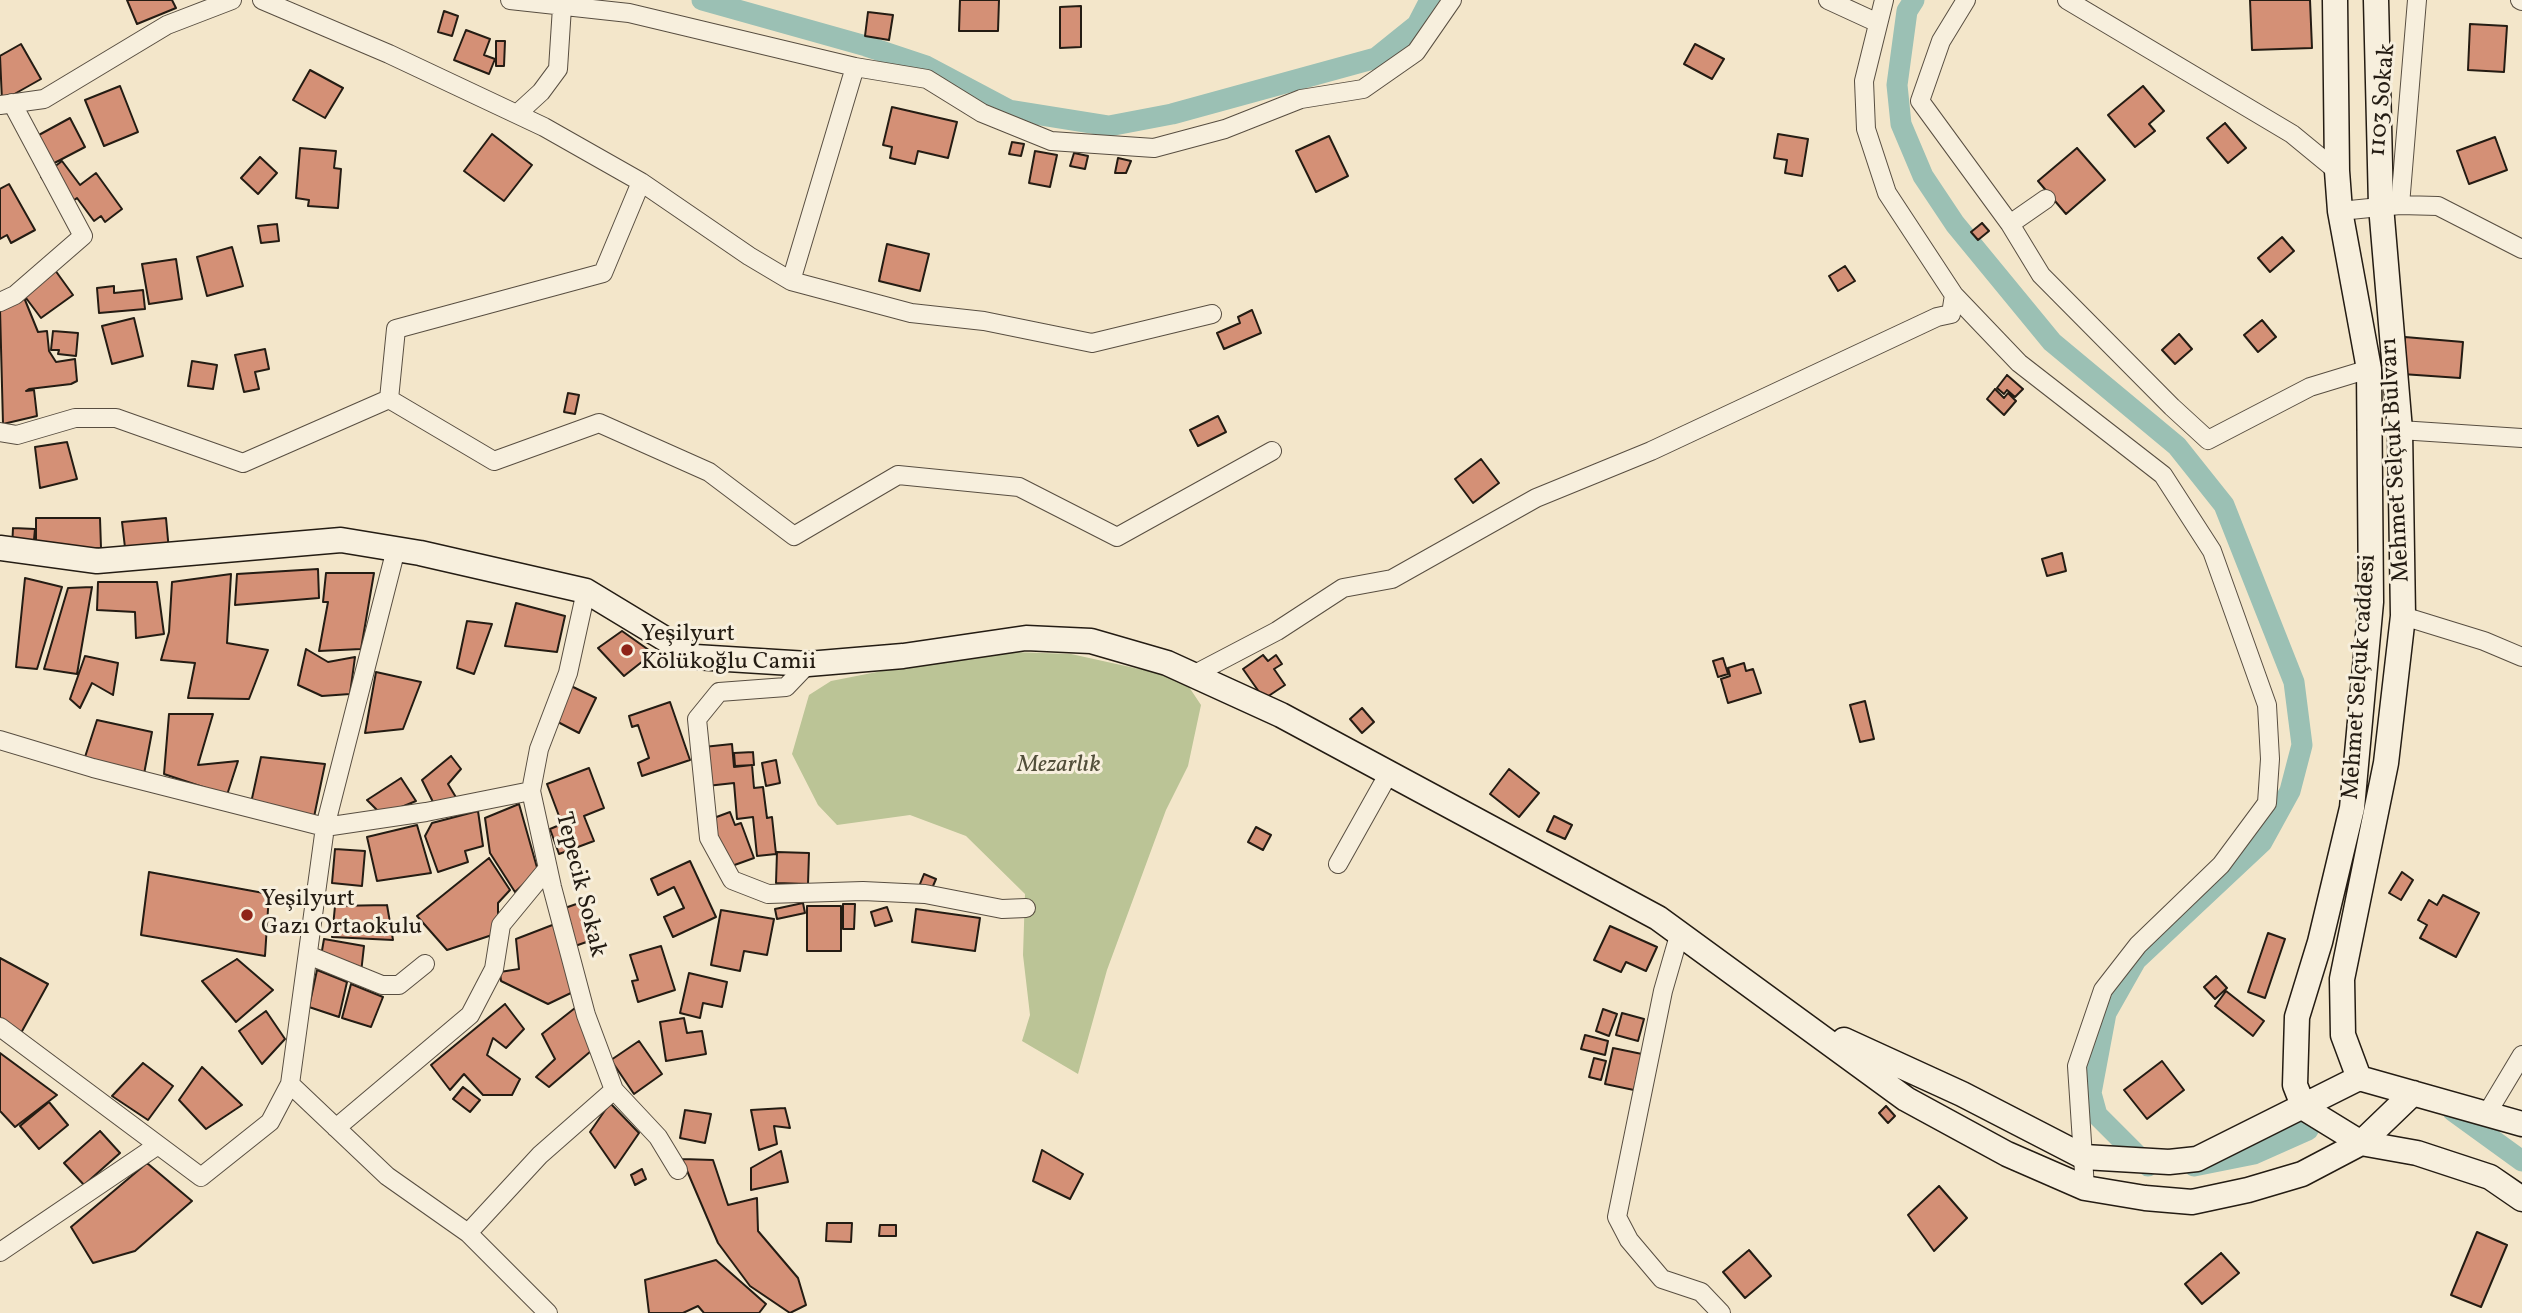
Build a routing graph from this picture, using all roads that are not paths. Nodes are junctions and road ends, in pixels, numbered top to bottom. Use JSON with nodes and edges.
{"nodes":[{"id":1,"x":232,"y":0,"type":"edge"},
{"id":2,"x":262,"y":0,"type":"edge"},
{"id":3,"x":510,"y":0,"type":"edge"},
{"id":4,"x":1452,"y":0,"type":"edge"},
{"id":5,"x":1828,"y":0,"type":"edge"},
{"id":6,"x":1884,"y":0,"type":"edge"},
{"id":7,"x":1966,"y":0,"type":"edge"},
{"id":8,"x":2067,"y":0,"type":"edge"},
{"id":9,"x":2335,"y":0,"type":"edge"},
{"id":10,"x":2376,"y":0,"type":"edge"},
{"id":11,"x":2417,"y":0,"type":"edge"},
{"id":12,"x":562,"y":7,"type":"junction"},
{"id":13,"x":627,"y":7,"type":"edge"},
{"id":14,"x":1878,"y":23,"type":"junction"},
{"id":15,"x":855,"y":67,"type":"junction"},
{"id":16,"x":6,"y":104,"type":"edge"},
{"id":17,"x":517,"y":114,"type":"junction"},
{"id":18,"x":2337,"y":171,"type":"junction"},
{"id":19,"x":641,"y":183,"type":"junction"},
{"id":20,"x":2046,"y":199,"type":"dead end"},
{"id":21,"x":2390,"y":206,"type":"junction"},
{"id":22,"x":2340,"y":211,"type":"junction"},
{"id":23,"x":2010,"y":224,"type":"junction"},
{"id":24,"x":2522,"y":249,"type":"edge"},
{"id":25,"x":791,"y":281,"type":"junction"},
{"id":26,"x":1954,"y":295,"type":"junction"},
{"id":27,"x":0,"y":302,"type":"edge"},
{"id":28,"x":1212,"y":314,"type":"dead end"},
{"id":29,"x":2369,"y":369,"type":"junction"},
{"id":30,"x":389,"y":399,"type":"junction"},
{"id":31,"x":2400,"y":430,"type":"junction"},
{"id":32,"x":0,"y":432,"type":"edge"},
{"id":33,"x":2522,"y":438,"type":"edge"},
{"id":34,"x":1272,"y":452,"type":"dead end"},
{"id":35,"x":0,"y":548,"type":"edge"},
{"id":36,"x":396,"y":549,"type":"junction"},
{"id":37,"x":586,"y":591,"type":"junction"},
{"id":38,"x":2403,"y":616,"type":"junction"},
{"id":39,"x":2522,"y":657,"type":"edge"},
{"id":40,"x":808,"y":664,"type":"junction"},
{"id":41,"x":1193,"y":675,"type":"junction"},
{"id":42,"x":0,"y":740,"type":"edge"},
{"id":43,"x":1389,"y":773,"type":"junction"},
{"id":44,"x":531,"y":791,"type":"junction"},
{"id":45,"x":325,"y":827,"type":"junction"},
{"id":46,"x":1338,"y":864,"type":"dead end"},
{"id":47,"x":548,"y":868,"type":"junction"},
{"id":48,"x":1026,"y":908,"type":"dead end"},
{"id":49,"x":1681,"y":932,"type":"junction"},
{"id":50,"x":308,"y":955,"type":"junction"},
{"id":51,"x":425,"y":964,"type":"dead end"},
{"id":52,"x":1799,"y":1019,"type":"junction"},
{"id":53,"x":0,"y":1027,"type":"edge"},
{"id":54,"x":2522,"y":1055,"type":"edge"},
{"id":55,"x":2359,"y":1078,"type":"junction"},
{"id":56,"x":290,"y":1084,"type":"junction"},
{"id":57,"x":614,"y":1090,"type":"junction"},
{"id":58,"x":2413,"y":1093,"type":"junction"},
{"id":59,"x":2304,"y":1108,"type":"junction"},
{"id":60,"x":2486,"y":1115,"type":"junction"},
{"id":61,"x":2522,"y":1124,"type":"edge"},
{"id":62,"x":336,"y":1128,"type":"junction"},
{"id":63,"x":2361,"y":1143,"type":"junction"},
{"id":64,"x":158,"y":1145,"type":"junction"},
{"id":65,"x":2084,"y":1157,"type":"junction"},
{"id":66,"x":678,"y":1170,"type":"dead end"},
{"id":67,"x":2084,"y":1188,"type":"junction"},
{"id":68,"x":2522,"y":1199,"type":"edge"},
{"id":69,"x":468,"y":1233,"type":"junction"},
{"id":70,"x":0,"y":1252,"type":"edge"},
{"id":71,"x":548,"y":1313,"type":"edge"},
{"id":72,"x":1721,"y":1313,"type":"edge"}],
"edges":[{"from":1,"to":16,"type":"street"},
{"from":2,"to":17,"type":"street"},
{"from":3,"to":12,"type":"street"},
{"from":4,"to":15,"type":"street"},
{"from":5,"to":14,"type":"street"},
{"from":6,"to":14,"type":"street"},
{"from":7,"to":23,"type":"street"},
{"from":8,"to":18,"type":"street"},
{"from":9,"to":18,"type":"main road","name":"Mehmet Selçuk caddesi"},
{"from":10,"to":21,"type":"main road","name":"Mehmet Selçuk Bulvarı"},
{"from":11,"to":21,"type":"street","name":"1103 Sokak"},
{"from":12,"to":13,"type":"street"},
{"from":12,"to":17,"type":"street"},
{"from":13,"to":15,"type":"street"},
{"from":14,"to":26,"type":"street"},
{"from":15,"to":25,"type":"street"},
{"from":16,"to":27,"type":"street"},
{"from":17,"to":19,"type":"street"},
{"from":18,"to":22,"type":"main road","name":"Mehmet Selçuk caddesi"},
{"from":19,"to":25,"type":"street"},
{"from":19,"to":30,"type":"street"},
{"from":20,"to":23,"type":"street"},
{"from":21,"to":22,"type":"street"},
{"from":21,"to":24,"type":"street"},
{"from":21,"to":31,"type":"main road","name":"Mehmet Selçuk Bulvarı"},
{"from":22,"to":29,"type":"main road","name":"Mehmet Selçuk caddesi"},
{"from":23,"to":29,"type":"street"},
{"from":25,"to":28,"type":"street"},
{"from":26,"to":41,"type":"street"},
{"from":26,"to":65,"type":"street"},
{"from":29,"to":59,"type":"main road","name":"Mehmet Selçuk caddesi"},
{"from":30,"to":32,"type":"street"},
{"from":30,"to":34,"type":"street"},
{"from":31,"to":33,"type":"street"},
{"from":31,"to":38,"type":"main road","name":"Mehmet Selçuk Bulvarı"},
{"from":35,"to":36,"type":"main road"},
{"from":36,"to":37,"type":"main road"},
{"from":36,"to":45,"type":"street"},
{"from":37,"to":40,"type":"main road"},
{"from":37,"to":44,"type":"street","name":"Tepecik Sokak"},
{"from":38,"to":39,"type":"street"},
{"from":38,"to":55,"type":"main road","name":"Mehmet Selçuk Bulvarı"},
{"from":40,"to":41,"type":"main road"},
{"from":40,"to":48,"type":"street"},
{"from":41,"to":43,"type":"main road"},
{"from":42,"to":45,"type":"street"},
{"from":43,"to":46,"type":"street"},
{"from":43,"to":49,"type":"main road"},
{"from":44,"to":45,"type":"street"},
{"from":44,"to":47,"type":"street","name":"Tepecik Sokak"},
{"from":45,"to":50,"type":"street"},
{"from":47,"to":57,"type":"street","name":"Tepecik Sokak"},
{"from":47,"to":62,"type":"street"},
{"from":49,"to":52,"type":"main road"},
{"from":49,"to":72,"type":"street"},
{"from":50,"to":51,"type":"street"},
{"from":50,"to":56,"type":"street"},
{"from":52,"to":65,"type":"main road"},
{"from":52,"to":67,"type":"main road"},
{"from":53,"to":64,"type":"street"},
{"from":54,"to":60,"type":"street"},
{"from":55,"to":58,"type":"main road"},
{"from":55,"to":59,"type":"main road"},
{"from":56,"to":62,"type":"street"},
{"from":56,"to":64,"type":"street"},
{"from":57,"to":66,"type":"street","name":"Tepecik Sokak"},
{"from":57,"to":69,"type":"street"},
{"from":58,"to":60,"type":"main road"},
{"from":58,"to":63,"type":"main road"},
{"from":59,"to":63,"type":"main road"},
{"from":59,"to":65,"type":"main road"},
{"from":60,"to":61,"type":"main road"},
{"from":62,"to":69,"type":"street"},
{"from":63,"to":67,"type":"main road"},
{"from":63,"to":68,"type":"main road"},
{"from":64,"to":70,"type":"street"},
{"from":65,"to":67,"type":"street"},
{"from":69,"to":71,"type":"street"}]}
